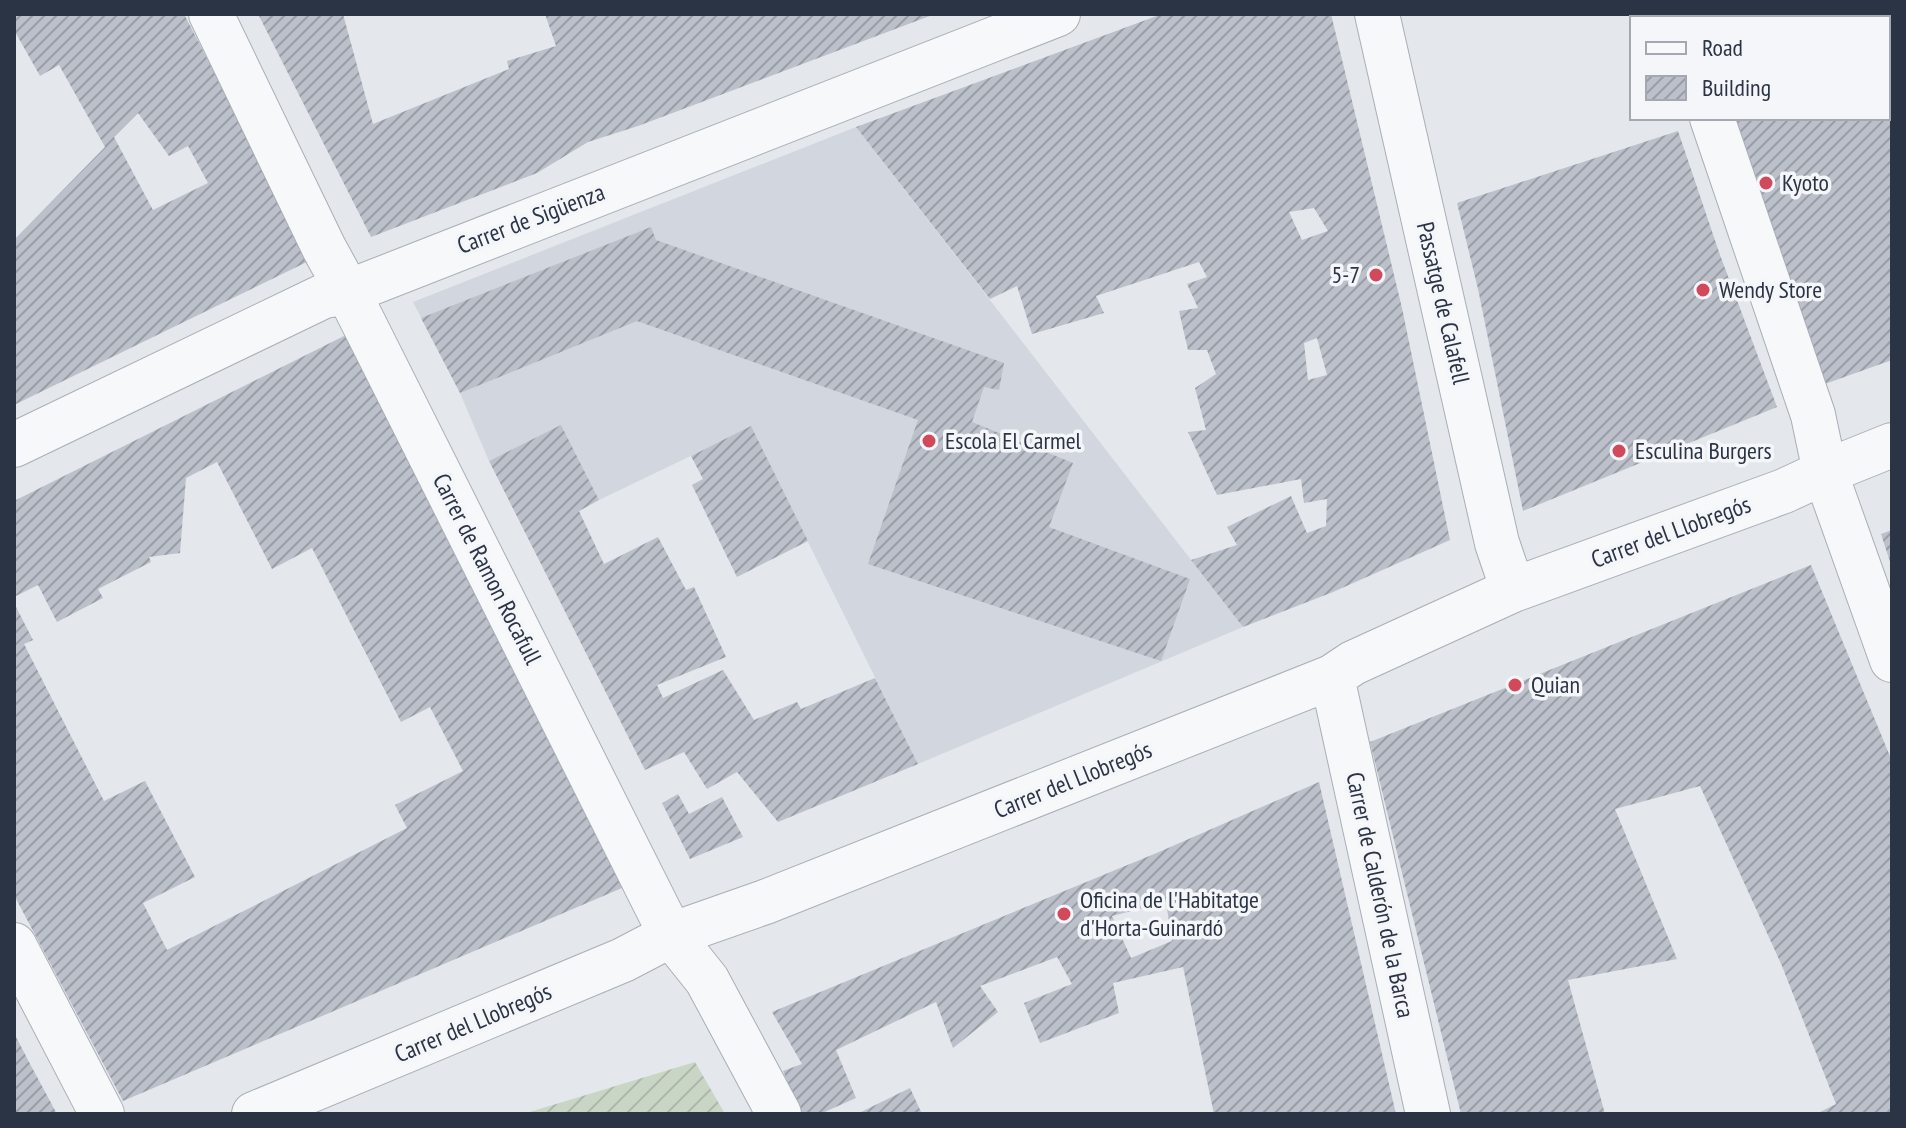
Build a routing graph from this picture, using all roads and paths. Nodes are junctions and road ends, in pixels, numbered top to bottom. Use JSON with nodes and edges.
{"nodes":[{"id":1,"x":211,"y":14,"type":"edge"},
{"id":2,"x":1058,"y":14,"type":"edge"},
{"id":3,"x":1377,"y":14,"type":"edge"},
{"id":4,"x":1713,"y":120,"type":"edge"},
{"id":5,"x":348,"y":292,"type":"junction"},
{"id":6,"x":14,"y":445,"type":"edge"},
{"id":7,"x":1892,"y":445,"type":"edge"},
{"id":8,"x":1825,"y":472,"type":"junction"},
{"id":9,"x":1513,"y":590,"type":"junction"},
{"id":10,"x":1892,"y":660,"type":"edge"},
{"id":11,"x":1332,"y":677,"type":"junction"},
{"id":12,"x":671,"y":935,"type":"junction"},
{"id":13,"x":14,"y":945,"type":"edge"},
{"id":14,"x":102,"y":1114,"type":"edge"},
{"id":15,"x":254,"y":1114,"type":"edge"},
{"id":16,"x":779,"y":1114,"type":"edge"},
{"id":17,"x":1428,"y":1114,"type":"edge"}],
"edges":[{"from":1,"to":5,"type":"street","name":"Carrer de Ramon Rocafull"},
{"from":2,"to":5,"type":"street","name":"Carrer de Sigüenza"},
{"from":3,"to":9,"type":"street","name":"Passatge de Calafell"},
{"from":4,"to":8,"type":"street"},
{"from":5,"to":6,"type":"street","name":"Carrer de Sigüenza"},
{"from":5,"to":12,"type":"street","name":"Carrer de Ramon Rocafull"},
{"from":7,"to":8,"type":"street","name":"Carrer del Llobregós"},
{"from":8,"to":9,"type":"street","name":"Carrer del Llobregós"},
{"from":8,"to":10,"type":"street"},
{"from":9,"to":11,"type":"street","name":"Carrer del Llobregós"},
{"from":11,"to":12,"type":"street","name":"Carrer del Llobregós"},
{"from":11,"to":17,"type":"street","name":"Carrer de Calderón de la Barca"},
{"from":12,"to":15,"type":"street","name":"Carrer del Llobregós"},
{"from":12,"to":16,"type":"street","name":"Carrer de Ramon Rocafull"},
{"from":13,"to":14,"type":"street"}]}
